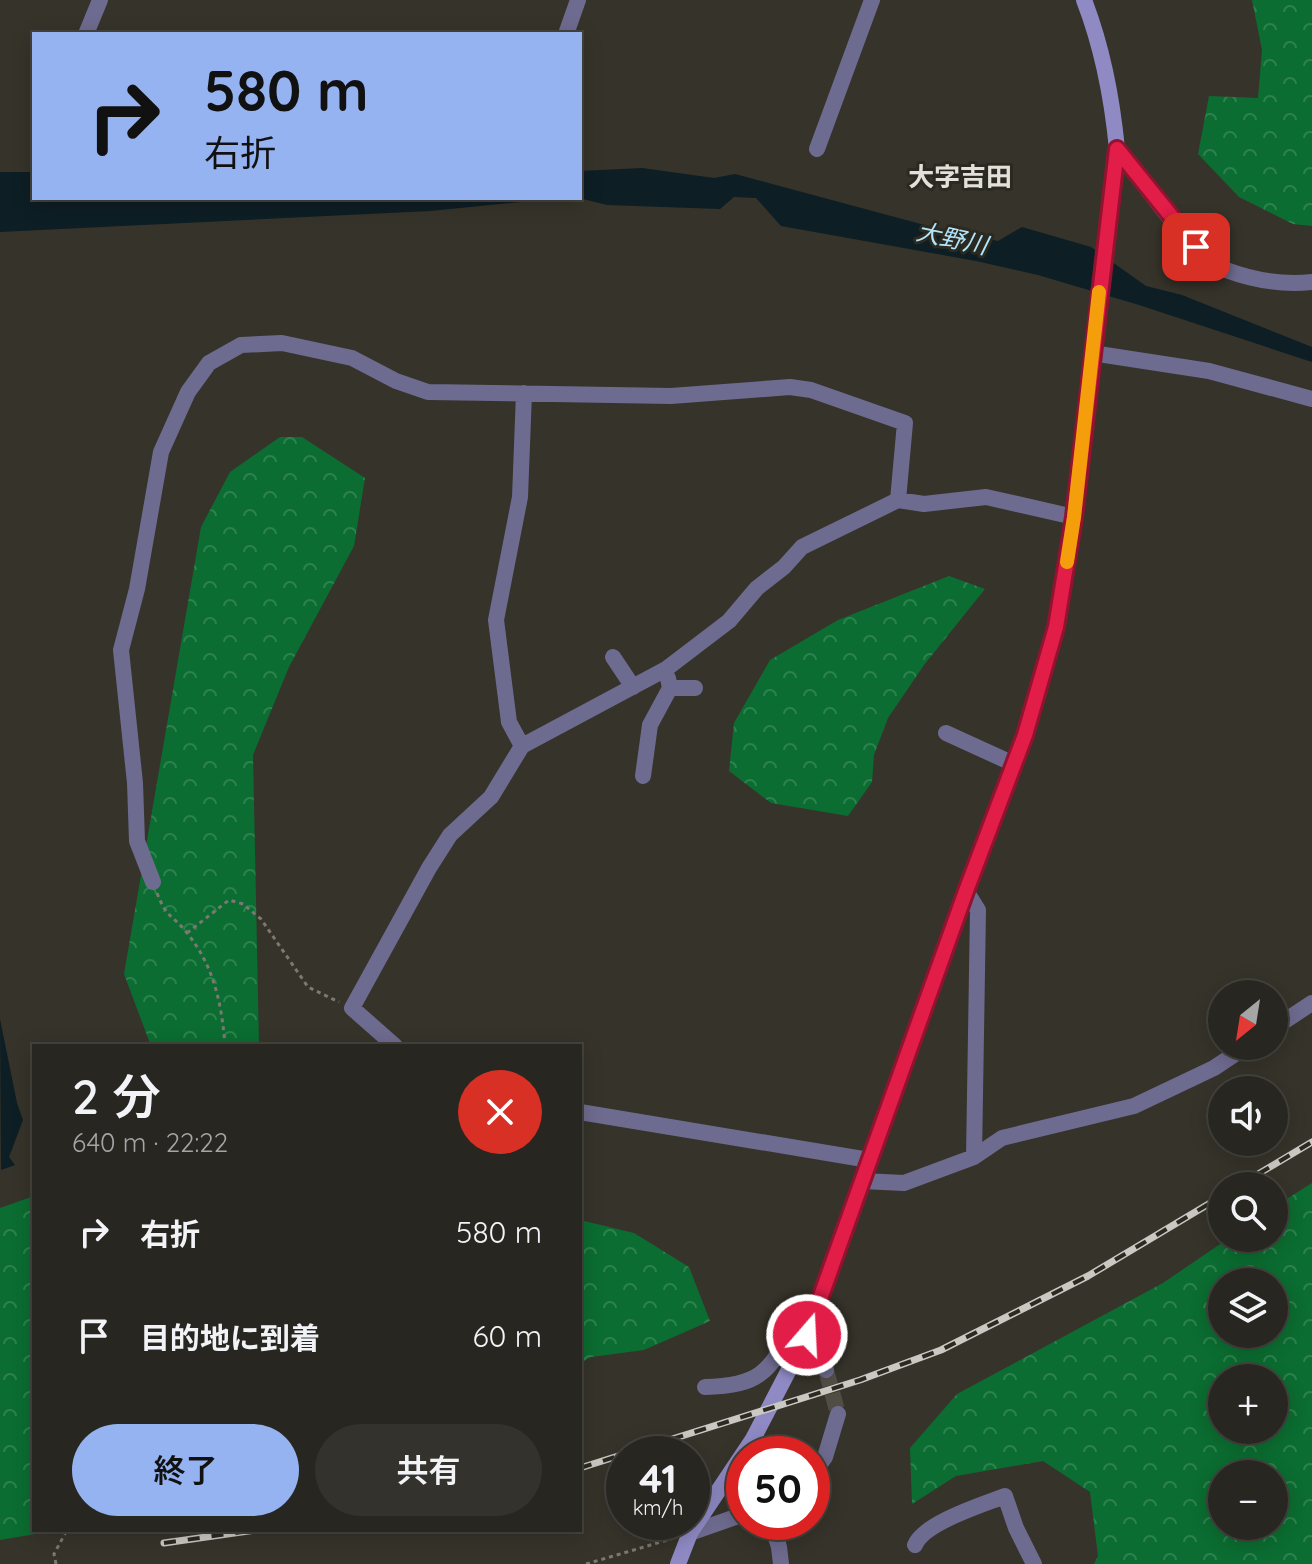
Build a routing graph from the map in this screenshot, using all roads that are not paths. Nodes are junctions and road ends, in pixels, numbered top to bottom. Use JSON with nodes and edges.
{"nodes":[{"id":1,"x":100,"y":0,"type":"edge"},
{"id":2,"x":578,"y":0,"type":"edge"},
{"id":3,"x":872,"y":0,"type":"edge"},
{"id":4,"x":1084,"y":0,"type":"edge"},
{"id":5,"x":87,"y":32,"type":"edge"},
{"id":6,"x":567,"y":32,"type":"edge"},
{"id":7,"x":817,"y":149,"type":"dead end"},
{"id":8,"x":1117,"y":149,"type":"junction"},
{"id":9,"x":1312,"y":282,"type":"edge"},
{"id":10,"x":1092,"y":353,"type":"junction"},
{"id":11,"x":524,"y":393,"type":"junction"},
{"id":12,"x":1312,"y":399,"type":"edge"},
{"id":13,"x":898,"y":500,"type":"junction"},
{"id":14,"x":1074,"y":517,"type":"junction"},
{"id":15,"x":613,"y":657,"type":"dead end"},
{"id":16,"x":666,"y":669,"type":"junction"},
{"id":17,"x":633,"y":687,"type":"junction"},
{"id":18,"x":670,"y":688,"type":"junction"},
{"id":19,"x":695,"y":688,"type":"dead end"},
{"id":20,"x":946,"y":733,"type":"dead end"},
{"id":21,"x":522,"y":746,"type":"junction"},
{"id":22,"x":1014,"y":764,"type":"junction"},
{"id":23,"x":643,"y":776,"type":"dead end"},
{"id":24,"x":153,"y":882,"type":"road end"},
{"id":25,"x":966,"y":891,"type":"junction"},
{"id":26,"x":1312,"y":1003,"type":"edge"},
{"id":27,"x":1288,"y":1019,"type":"edge"},
{"id":28,"x":393,"y":1044,"type":"edge"},
{"id":29,"x":1226,"y":1060,"type":"edge"},
{"id":30,"x":582,"y":1112,"type":"edge"},
{"id":31,"x":974,"y":1157,"type":"junction"},
{"id":32,"x":869,"y":1160,"type":"junction"},
{"id":33,"x":862,"y":1181,"type":"junction"},
{"id":34,"x":815,"y":1313,"type":"junction"},
{"id":35,"x":807,"y":1335,"type":"junction"},
{"id":36,"x":826,"y":1370,"type":"tunnel mouth"},
{"id":37,"x":705,"y":1387,"type":"dead end"},
{"id":38,"x":838,"y":1414,"type":"tunnel mouth"},
{"id":39,"x":830,"y":1440,"type":"edge"},
{"id":40,"x":710,"y":1503,"type":"edge"},
{"id":41,"x":687,"y":1540,"type":"edge"},
{"id":42,"x":775,"y":1540,"type":"edge"},
{"id":43,"x":915,"y":1545,"type":"dead end"},
{"id":44,"x":678,"y":1564,"type":"edge"},
{"id":45,"x":781,"y":1564,"type":"edge"},
{"id":46,"x":1034,"y":1564,"type":"edge"}],
"edges":[{"from":1,"to":5,"type":"street"},
{"from":2,"to":6,"type":"street"},
{"from":3,"to":7,"type":"street"},
{"from":4,"to":8,"type":"main road"},
{"from":8,"to":9,"type":"street"},
{"from":8,"to":10,"type":"main road"},
{"from":10,"to":12,"type":"street"},
{"from":10,"to":14,"type":"main road"},
{"from":11,"to":13,"type":"street"},
{"from":11,"to":21,"type":"street"},
{"from":11,"to":24,"type":"street"},
{"from":13,"to":14,"type":"street"},
{"from":13,"to":16,"type":"street"},
{"from":14,"to":22,"type":"main road"},
{"from":15,"to":17,"type":"street"},
{"from":16,"to":17,"type":"street"},
{"from":16,"to":18,"type":"street"},
{"from":17,"to":21,"type":"street"},
{"from":18,"to":19,"type":"street"},
{"from":18,"to":23,"type":"street"},
{"from":20,"to":22,"type":"street"},
{"from":21,"to":28,"type":"street"},
{"from":22,"to":25,"type":"main road"},
{"from":25,"to":31,"type":"street"},
{"from":25,"to":32,"type":"main road"},
{"from":26,"to":27,"type":"street"},
{"from":29,"to":31,"type":"street"},
{"from":30,"to":32,"type":"street"},
{"from":31,"to":33,"type":"street"},
{"from":32,"to":33,"type":"main road"},
{"from":33,"to":34,"type":"main road"},
{"from":34,"to":35,"type":"main road"},
{"from":34,"to":37,"type":"street"},
{"from":35,"to":36,"type":"street"},
{"from":35,"to":40,"type":"main road"},
{"from":38,"to":39,"type":"street"},
{"from":41,"to":44,"type":"main road"},
{"from":42,"to":45,"type":"street"},
{"from":43,"to":46,"type":"street"}]}
